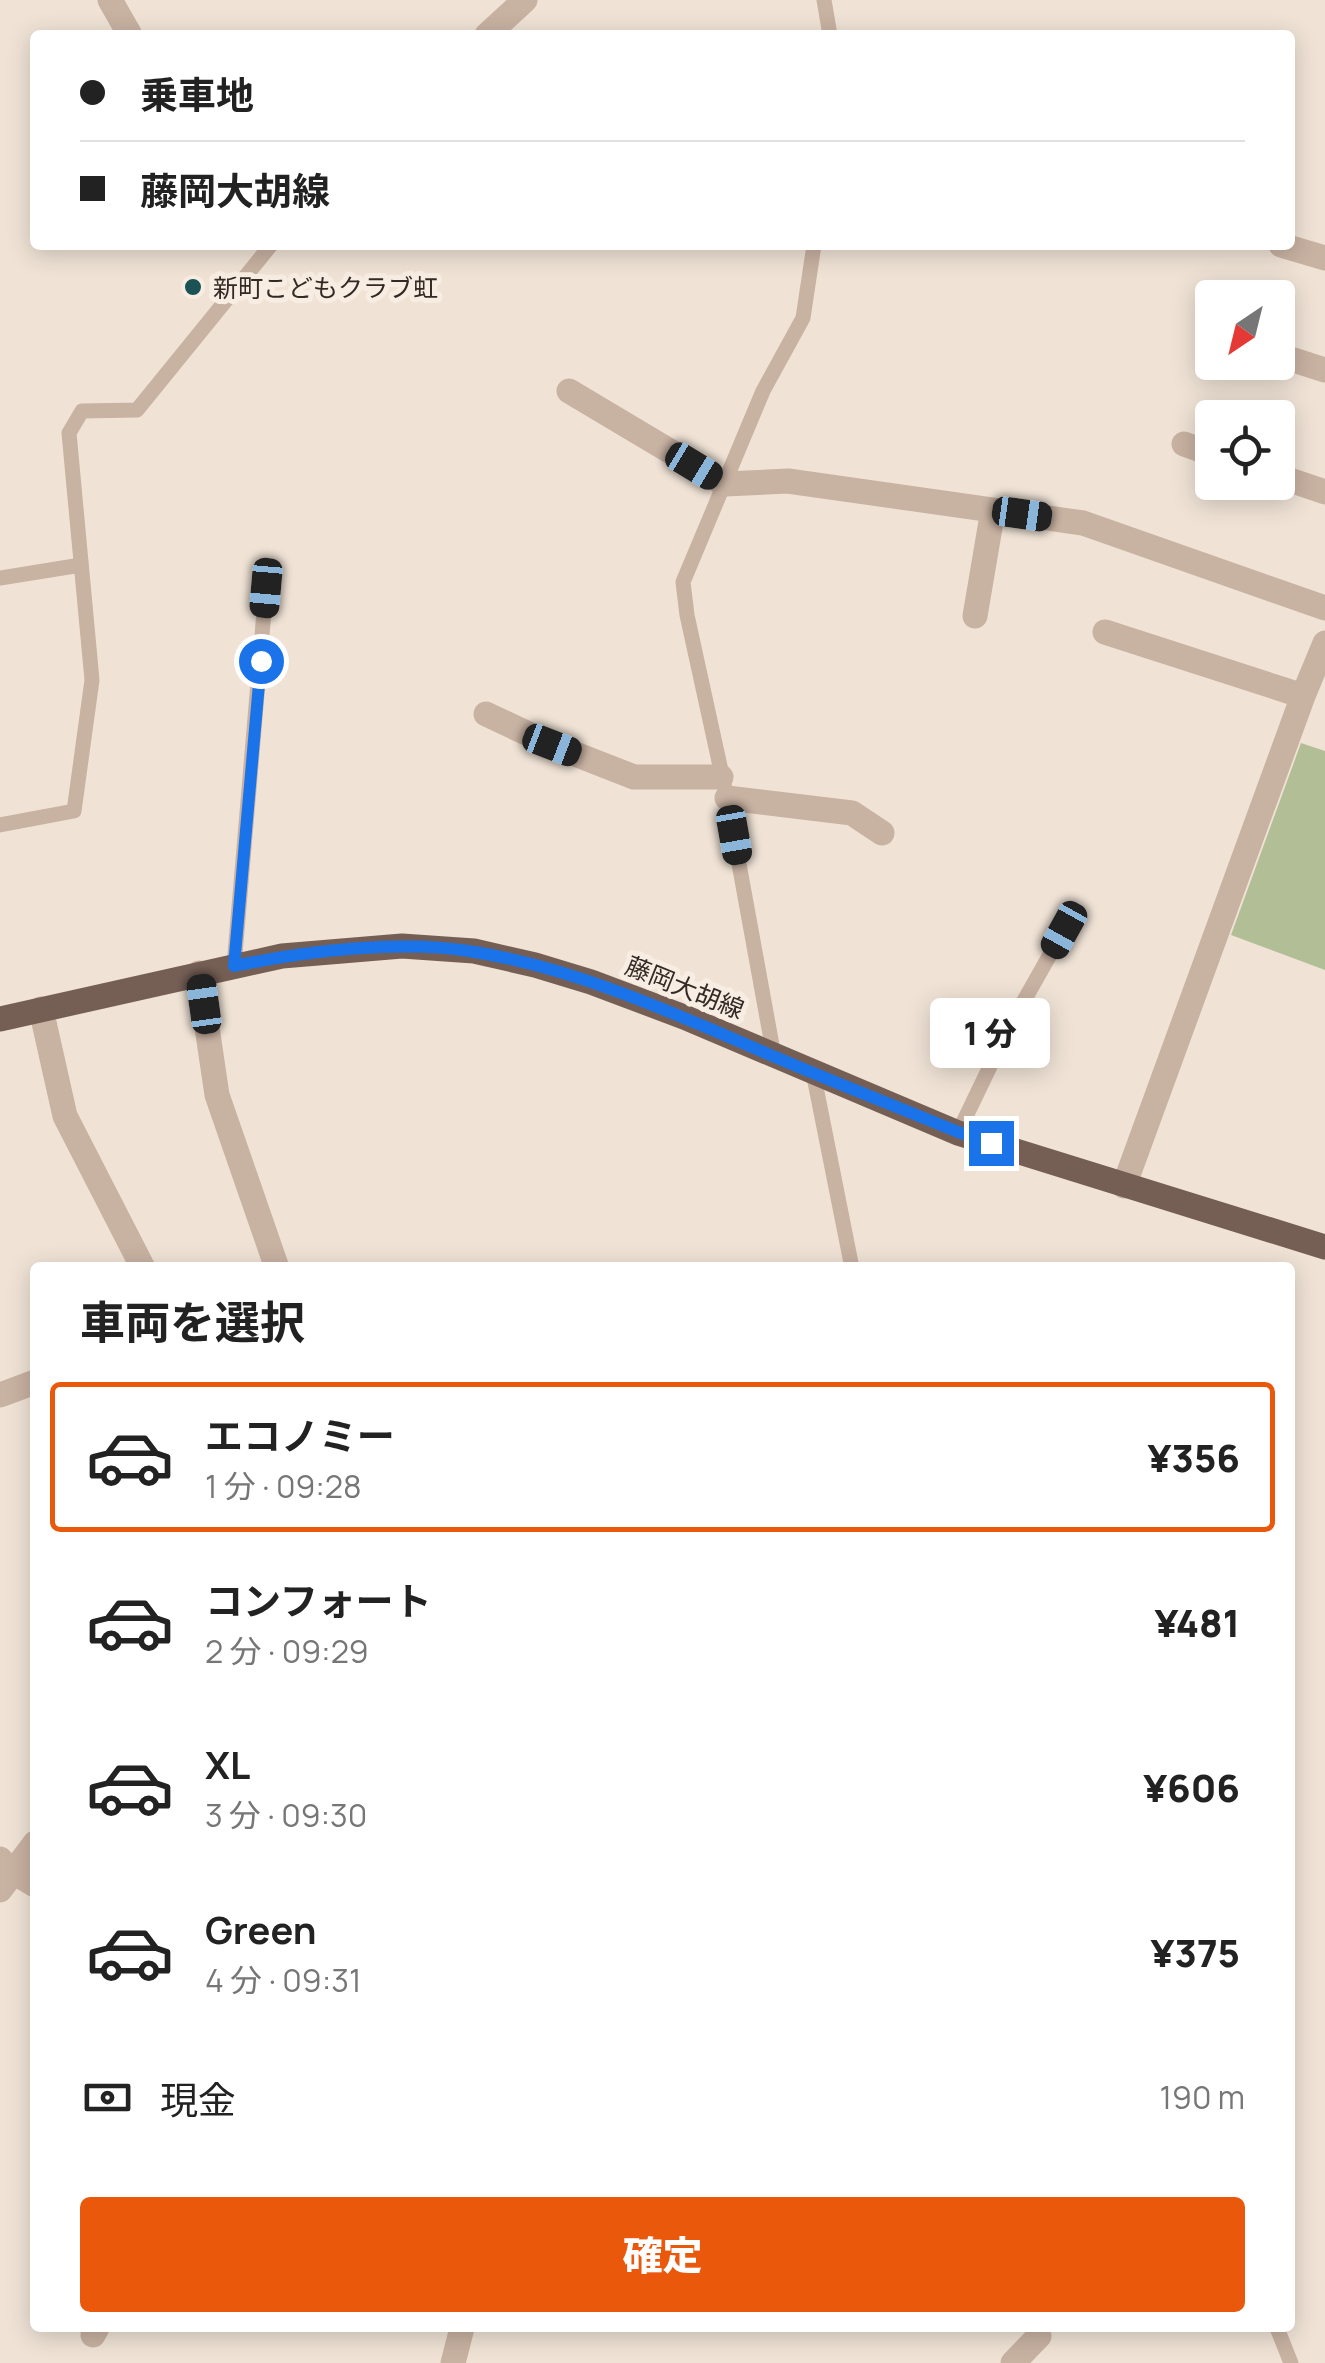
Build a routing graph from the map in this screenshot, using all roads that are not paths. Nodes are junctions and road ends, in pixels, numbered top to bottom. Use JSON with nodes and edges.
{"nodes":[{"id":1,"x":110,"y":0,"type":"edge"},
{"id":2,"x":525,"y":0,"type":"edge"},
{"id":3,"x":824,"y":0,"type":"edge"},
{"id":4,"x":127,"y":30,"type":"edge"},
{"id":5,"x":492,"y":30,"type":"edge"},
{"id":6,"x":829,"y":30,"type":"edge"},
{"id":7,"x":1295,"y":249,"type":"edge"},
{"id":8,"x":267,"y":250,"type":"edge"},
{"id":9,"x":813,"y":250,"type":"edge"},
{"id":10,"x":1325,"y":258,"type":"edge"},
{"id":11,"x":1295,"y":360,"type":"edge"},
{"id":12,"x":1325,"y":370,"type":"edge"},
{"id":13,"x":569,"y":392,"type":"dead end"},
{"id":14,"x":1184,"y":444,"type":"dead end"},
{"id":15,"x":1195,"y":448,"type":"edge"},
{"id":16,"x":1295,"y":482,"type":"edge"},
{"id":17,"x":725,"y":484,"type":"junction"},
{"id":18,"x":1325,"y":492,"type":"edge"},
{"id":19,"x":992,"y":510,"type":"junction"},
{"id":20,"x":81,"y":565,"type":"junction"},
{"id":21,"x":0,"y":578,"type":"edge"},
{"id":22,"x":266,"y":588,"type":"dead end"},
{"id":23,"x":1325,"y":608,"type":"edge"},
{"id":24,"x":975,"y":616,"type":"dead end"},
{"id":25,"x":1105,"y":632,"type":"dead end"},
{"id":26,"x":1325,"y":643,"type":"edge"},
{"id":27,"x":1303,"y":696,"type":"junction"},
{"id":28,"x":486,"y":714,"type":"dead end"},
{"id":29,"x":724,"y":787,"type":"junction"},
{"id":30,"x":0,"y":825,"type":"edge"},
{"id":31,"x":882,"y":833,"type":"dead end"},
{"id":32,"x":1064,"y":930,"type":"dead end"},
{"id":33,"x":234,"y":966,"type":"junction"},
{"id":34,"x":199,"y":973,"type":"junction"},
{"id":35,"x":41,"y":1009,"type":"junction"},
{"id":36,"x":0,"y":1018,"type":"edge"},
{"id":37,"x":774,"y":1056,"type":"junction"},
{"id":38,"x":813,"y":1072,"type":"junction"},
{"id":39,"x":958,"y":1132,"type":"junction"},
{"id":40,"x":1124,"y":1186,"type":"junction"},
{"id":41,"x":1325,"y":1248,"type":"edge"},
{"id":42,"x":141,"y":1262,"type":"edge"},
{"id":43,"x":276,"y":1262,"type":"edge"},
{"id":44,"x":851,"y":1262,"type":"edge"},
{"id":45,"x":30,"y":1384,"type":"edge"},
{"id":46,"x":0,"y":1395,"type":"edge"},
{"id":47,"x":30,"y":1850,"type":"edge"},
{"id":48,"x":12,"y":1876,"type":"edge"},
{"id":49,"x":461,"y":2332,"type":"edge"},
{"id":50,"x":1279,"y":2332,"type":"edge"},
{"id":51,"x":1039,"y":2336,"type":"dead end"},
{"id":52,"x":453,"y":2363,"type":"edge"},
{"id":53,"x":1013,"y":2363,"type":"edge"},
{"id":54,"x":1291,"y":2363,"type":"edge"}],
"edges":[{"from":1,"to":4,"type":"street"},
{"from":2,"to":5,"type":"street"},
{"from":3,"to":6,"type":"lane"},
{"from":7,"to":10,"type":"street"},
{"from":8,"to":20,"type":"lane"},
{"from":9,"to":17,"type":"lane"},
{"from":11,"to":12,"type":"street"},
{"from":13,"to":17,"type":"street"},
{"from":14,"to":15,"type":"street"},
{"from":16,"to":18,"type":"street"},
{"from":17,"to":19,"type":"street"},
{"from":17,"to":29,"type":"lane"},
{"from":19,"to":23,"type":"street"},
{"from":19,"to":24,"type":"street"},
{"from":20,"to":21,"type":"lane"},
{"from":20,"to":30,"type":"lane"},
{"from":22,"to":33,"type":"lane"},
{"from":25,"to":27,"type":"street"},
{"from":26,"to":27,"type":"street"},
{"from":27,"to":40,"type":"street"},
{"from":28,"to":29,"type":"street"},
{"from":29,"to":31,"type":"street"},
{"from":29,"to":37,"type":"lane"},
{"from":32,"to":39,"type":"lane"},
{"from":33,"to":34,"type":"main road","name":"藤岡大胡線"},
{"from":33,"to":37,"type":"main road","name":"藤岡大胡線"},
{"from":34,"to":35,"type":"main road","name":"藤岡大胡線"},
{"from":34,"to":43,"type":"street"},
{"from":35,"to":36,"type":"main road","name":"藤岡大胡線"},
{"from":35,"to":42,"type":"street"},
{"from":37,"to":38,"type":"main road","name":"藤岡大胡線"},
{"from":38,"to":39,"type":"main road","name":"藤岡大胡線"},
{"from":38,"to":44,"type":"lane"},
{"from":39,"to":40,"type":"main road","name":"藤岡大胡線"},
{"from":40,"to":41,"type":"main road","name":"藤岡大胡線"},
{"from":45,"to":46,"type":"street"},
{"from":47,"to":48,"type":"street"},
{"from":49,"to":52,"type":"street"},
{"from":50,"to":54,"type":"lane"},
{"from":51,"to":53,"type":"street"}]}
